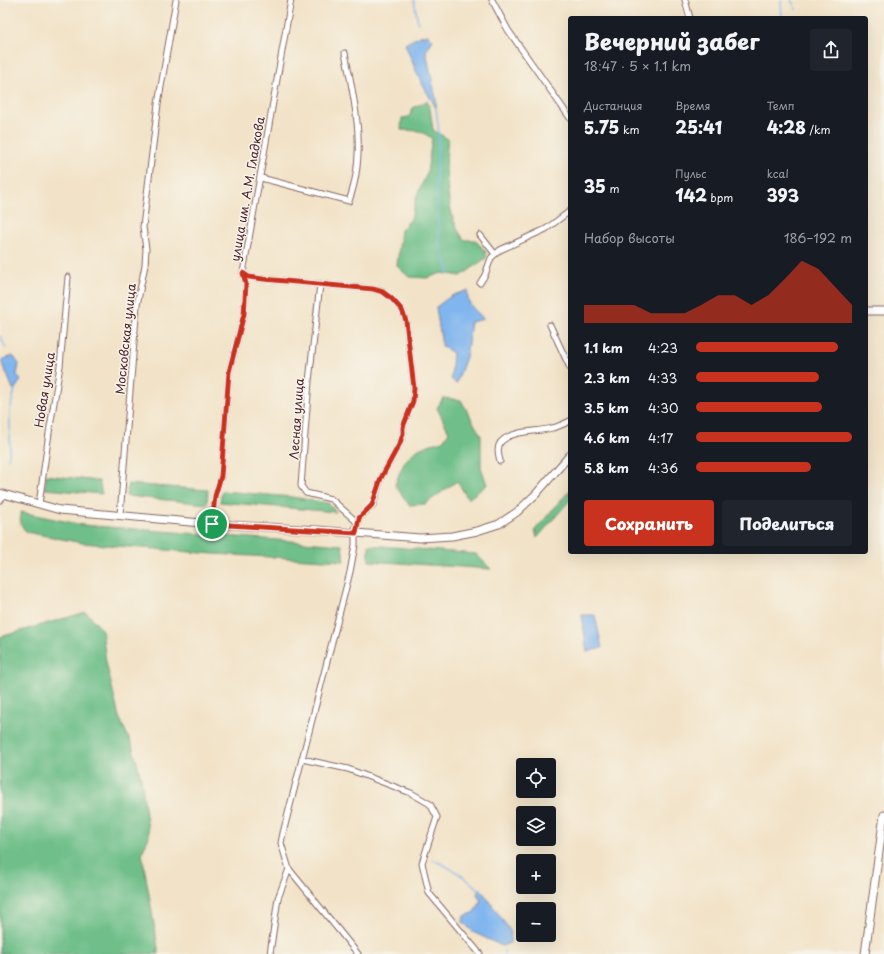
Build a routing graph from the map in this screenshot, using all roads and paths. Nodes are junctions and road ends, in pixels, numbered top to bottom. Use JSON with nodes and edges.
{"nodes":[{"id":1,"x":176,"y":0,"type":"edge"},
{"id":2,"x":291,"y":0,"type":"edge"},
{"id":3,"x":493,"y":0,"type":"edge"},
{"id":4,"x":685,"y":0,"type":"edge"},
{"id":5,"x":689,"y":16,"type":"edge"},
{"id":6,"x":345,"y":53,"type":"dead end"},
{"id":7,"x":568,"y":115,"type":"edge"},
{"id":8,"x":261,"y":178,"type":"junction"},
{"id":9,"x":568,"y":212,"type":"edge"},
{"id":10,"x":480,"y":235,"type":"dead end"},
{"id":11,"x":495,"y":254,"type":"junction"},
{"id":12,"x":243,"y":273,"type":"junction"},
{"id":13,"x":68,"y":277,"type":"dead end"},
{"id":14,"x":480,"y":283,"type":"dead end"},
{"id":15,"x":320,"y":284,"type":"junction"},
{"id":16,"x":868,"y":311,"type":"edge"},
{"id":17,"x":884,"y":312,"type":"edge"},
{"id":18,"x":550,"y":325,"type":"dead end"},
{"id":19,"x":568,"y":364,"type":"edge"},
{"id":20,"x":568,"y":422,"type":"edge"},
{"id":21,"x":568,"y":457,"type":"edge"},
{"id":22,"x":500,"y":461,"type":"dead end"},
{"id":23,"x":2,"y":496,"type":"edge"},
{"id":24,"x":39,"y":504,"type":"junction"},
{"id":25,"x":120,"y":515,"type":"junction"},
{"id":26,"x":358,"y":523,"type":"junction"},
{"id":27,"x":212,"y":524,"type":"junction"},
{"id":28,"x":356,"y":533,"type":"junction"},
{"id":29,"x":302,"y":759,"type":"junction"},
{"id":30,"x":884,"y":815,"type":"edge"},
{"id":31,"x":289,"y":869,"type":"junction"},
{"id":32,"x":270,"y":954,"type":"edge"},
{"id":33,"x":358,"y":954,"type":"edge"},
{"id":34,"x":480,"y":954,"type":"edge"},
{"id":35,"x":865,"y":954,"type":"edge"}],
"edges":[{"from":1,"to":25,"type":"street","name":"Московская улица"},
{"from":2,"to":8,"type":"street","name":"улица им. А.М. Гладкова"},
{"from":3,"to":7,"type":"street"},
{"from":4,"to":5,"type":"street"},
{"from":6,"to":8,"type":"street"},
{"from":8,"to":12,"type":"street","name":"улица им. А.М. Гладкова"},
{"from":9,"to":11,"type":"street"},
{"from":10,"to":11,"type":"street"},
{"from":11,"to":14,"type":"street"},
{"from":12,"to":15,"type":"street"},
{"from":12,"to":27,"type":"street","name":"улица им. А.М. Гладкова"},
{"from":13,"to":24,"type":"street","name":"Новая улица"},
{"from":15,"to":26,"type":"street","name":"Лесная улица"},
{"from":15,"to":26,"type":"street"},
{"from":16,"to":17,"type":"street"},
{"from":18,"to":19,"type":"street"},
{"from":20,"to":22,"type":"street"},
{"from":21,"to":28,"type":"street"},
{"from":23,"to":24,"type":"street"},
{"from":24,"to":25,"type":"street"},
{"from":25,"to":27,"type":"street"},
{"from":26,"to":28,"type":"street"},
{"from":27,"to":28,"type":"street"},
{"from":28,"to":29,"type":"street"},
{"from":29,"to":31,"type":"street"},
{"from":29,"to":34,"type":"street"},
{"from":30,"to":35,"type":"street"},
{"from":31,"to":32,"type":"street"},
{"from":31,"to":33,"type":"street"}]}
